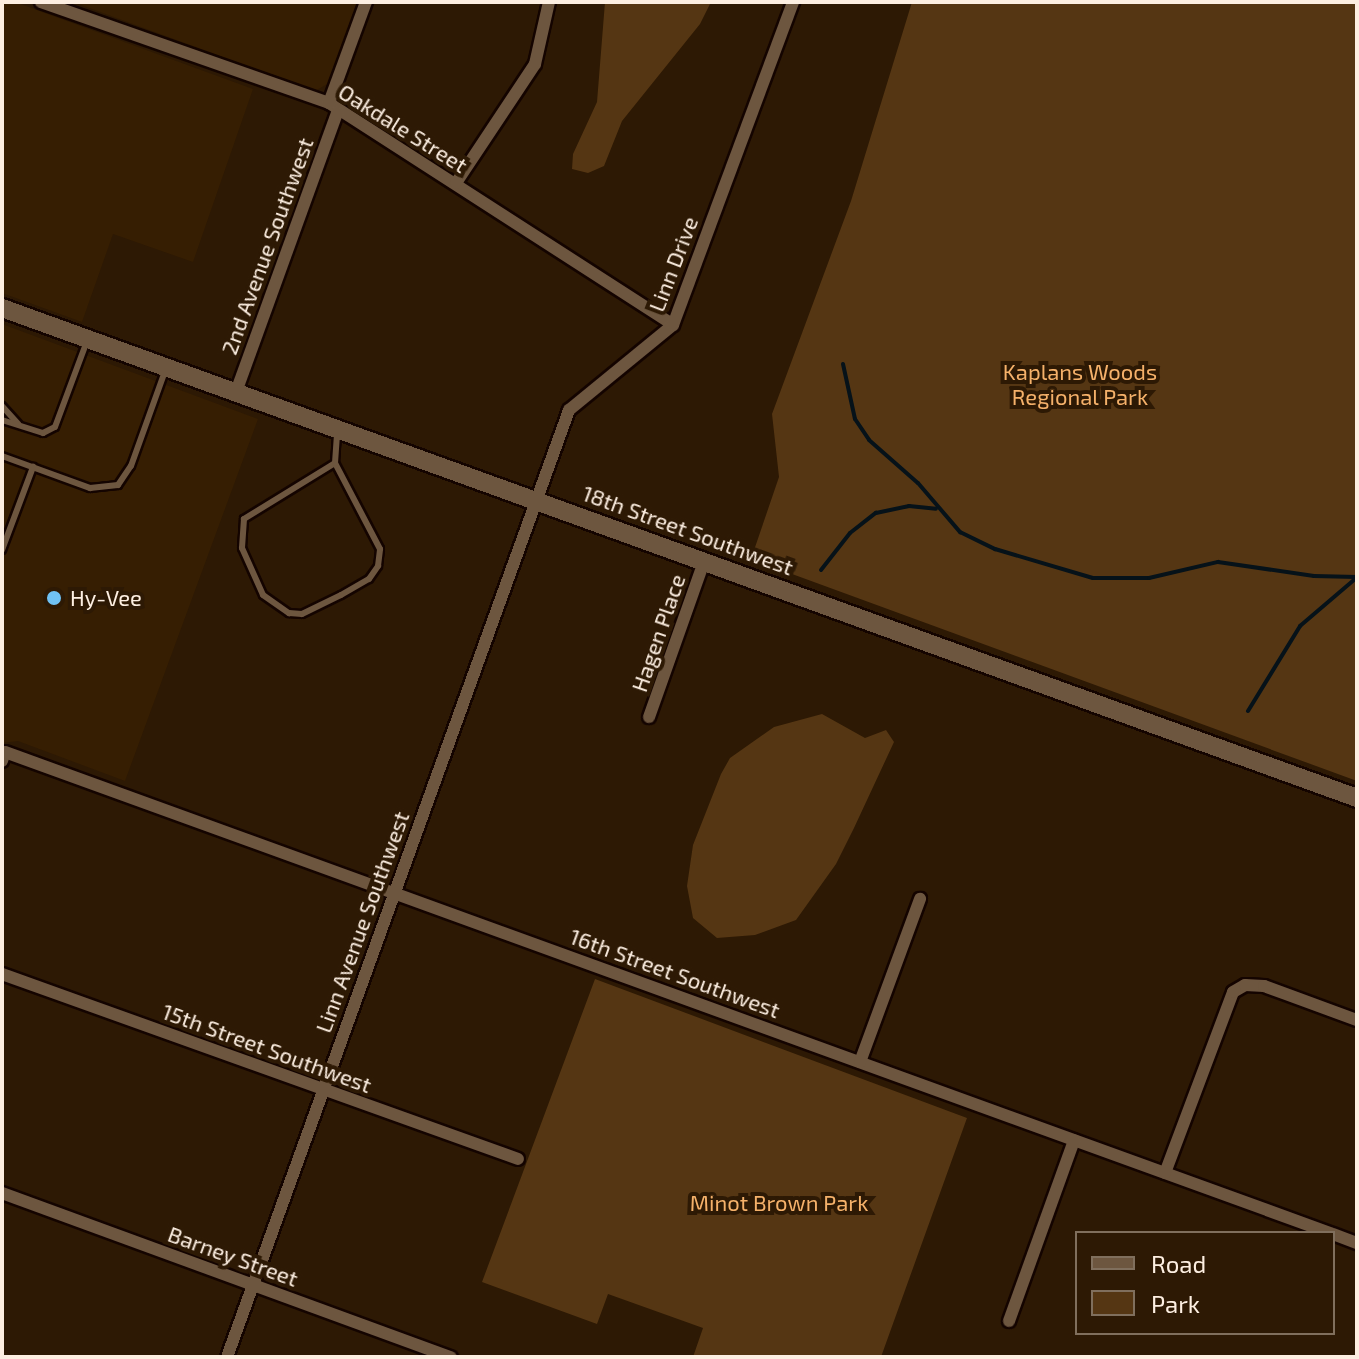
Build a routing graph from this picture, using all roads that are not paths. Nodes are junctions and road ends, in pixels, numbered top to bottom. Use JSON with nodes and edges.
{"nodes":[{"id":1,"x":41,"y":2,"type":"edge"},
{"id":2,"x":366,"y":2,"type":"edge"},
{"id":3,"x":549,"y":2,"type":"edge"},
{"id":4,"x":793,"y":2,"type":"edge"},
{"id":5,"x":333,"y":108,"type":"junction"},
{"id":6,"x":456,"y":183,"type":"junction"},
{"id":7,"x":2,"y":308,"type":"edge"},
{"id":8,"x":673,"y":325,"type":"junction"},
{"id":9,"x":88,"y":339,"type":"junction"},
{"id":10,"x":166,"y":367,"type":"junction"},
{"id":11,"x":236,"y":392,"type":"junction"},
{"id":12,"x":2,"y":406,"type":"edge"},
{"id":13,"x":2,"y":420,"type":"edge"},
{"id":14,"x":20,"y":425,"type":"junction"},
{"id":15,"x":337,"y":429,"type":"junction"},
{"id":16,"x":2,"y":456,"type":"edge"},
{"id":17,"x":335,"y":463,"type":"junction"},
{"id":18,"x":33,"y":467,"type":"junction"},
{"id":19,"x":535,"y":501,"type":"junction"},
{"id":20,"x":2,"y":550,"type":"edge"},
{"id":21,"x":704,"y":562,"type":"junction"},
{"id":22,"x":649,"y":717,"type":"dead end"},
{"id":23,"x":4,"y":756,"type":"edge"},
{"id":24,"x":1357,"y":798,"type":"edge"},
{"id":25,"x":394,"y":893,"type":"junction"},
{"id":26,"x":920,"y":899,"type":"dead end"},
{"id":27,"x":2,"y":974,"type":"edge"},
{"id":28,"x":1357,"y":1020,"type":"edge"},
{"id":29,"x":860,"y":1062,"type":"junction"},
{"id":30,"x":323,"y":1089,"type":"junction"},
{"id":31,"x":1074,"y":1140,"type":"junction"},
{"id":32,"x":518,"y":1159,"type":"dead end"},
{"id":33,"x":1165,"y":1173,"type":"junction"},
{"id":34,"x":2,"y":1193,"type":"edge"},
{"id":35,"x":1324,"y":1231,"type":"edge"},
{"id":36,"x":1335,"y":1235,"type":"edge"},
{"id":37,"x":1357,"y":1243,"type":"edge"},
{"id":38,"x":253,"y":1285,"type":"junction"},
{"id":39,"x":1009,"y":1321,"type":"dead end"},
{"id":40,"x":227,"y":1357,"type":"edge"},
{"id":41,"x":451,"y":1357,"type":"edge"}],
"edges":[{"from":1,"to":5,"type":"street","name":"Oakdale Street"},
{"from":2,"to":5,"type":"street","name":"2nd Avenue Southwest"},
{"from":3,"to":6,"type":"street"},
{"from":4,"to":8,"type":"street","name":"Linn Drive"},
{"from":5,"to":6,"type":"street","name":"Oakdale Street"},
{"from":5,"to":11,"type":"street","name":"2nd Avenue Southwest"},
{"from":6,"to":8,"type":"street","name":"Oakdale Street"},
{"from":7,"to":9,"type":"street","name":"18th Street Southwest"},
{"from":8,"to":19,"type":"street","name":"Linn Drive"},
{"from":9,"to":10,"type":"street","name":"18th Street Southwest"},
{"from":9,"to":14,"type":"lane"},
{"from":10,"to":11,"type":"street","name":"18th Street Southwest"},
{"from":10,"to":18,"type":"lane"},
{"from":11,"to":15,"type":"street","name":"18th Street Southwest"},
{"from":12,"to":14,"type":"lane"},
{"from":13,"to":14,"type":"lane"},
{"from":15,"to":17,"type":"lane"},
{"from":15,"to":19,"type":"street","name":"18th Street Southwest"},
{"from":16,"to":18,"type":"lane"},
{"from":17,"to":17,"type":"lane"},
{"from":18,"to":20,"type":"lane"},
{"from":19,"to":21,"type":"street","name":"18th Street Southwest"},
{"from":19,"to":25,"type":"street","name":"Linn Avenue Southwest"},
{"from":21,"to":22,"type":"street","name":"Hagen Place"},
{"from":21,"to":24,"type":"street","name":"18th Street Southwest"},
{"from":23,"to":25,"type":"street","name":"16th Street Southwest"},
{"from":25,"to":29,"type":"street","name":"16th Street Southwest"},
{"from":25,"to":30,"type":"street","name":"Linn Avenue Southwest"},
{"from":26,"to":29,"type":"street"},
{"from":27,"to":30,"type":"street","name":"15th Street Southwest"},
{"from":28,"to":33,"type":"street"},
{"from":29,"to":31,"type":"street","name":"16th Street Southwest"},
{"from":30,"to":32,"type":"street","name":"15th Street Southwest"},
{"from":30,"to":38,"type":"street","name":"Linn Avenue Southwest"},
{"from":31,"to":33,"type":"street","name":"16th Street Southwest"},
{"from":31,"to":39,"type":"street"},
{"from":33,"to":35,"type":"street","name":"16th Street Southwest"},
{"from":34,"to":38,"type":"street","name":"Barney Street"},
{"from":36,"to":37,"type":"street","name":"16th Street Southwest"},
{"from":38,"to":40,"type":"street","name":"Linn Avenue Southwest"},
{"from":38,"to":41,"type":"street","name":"Barney Street"}]}
